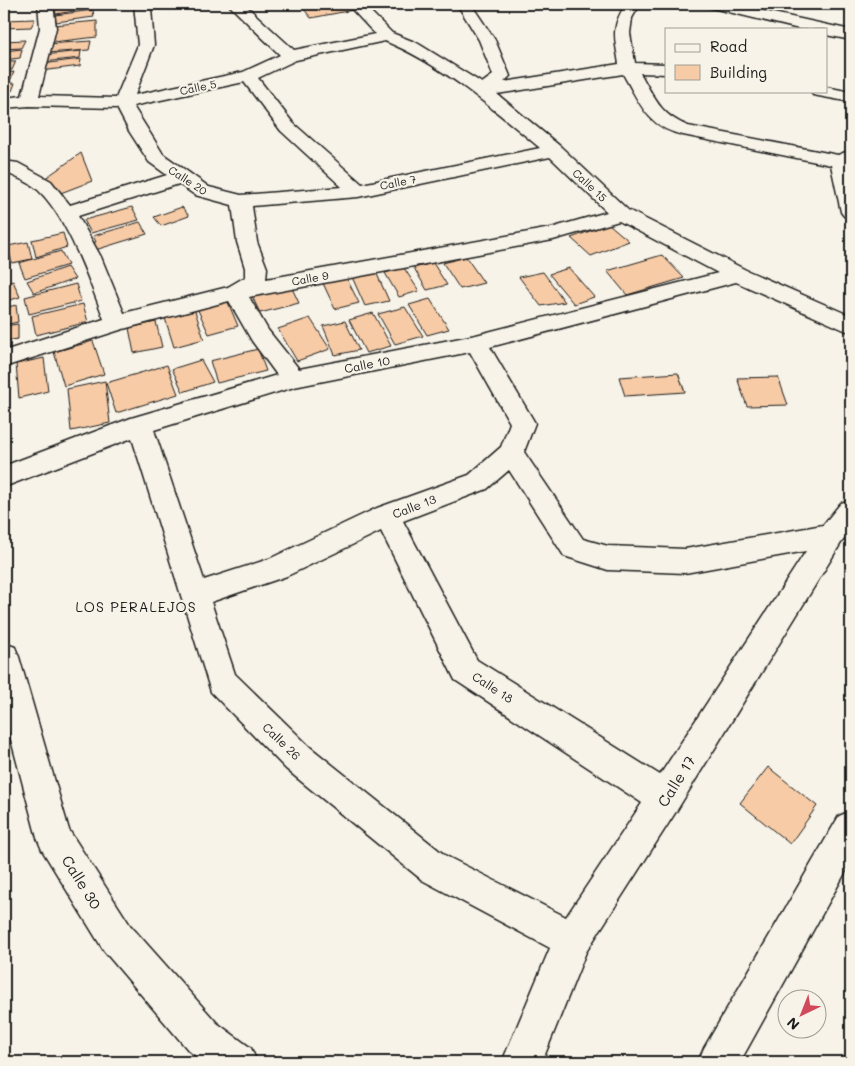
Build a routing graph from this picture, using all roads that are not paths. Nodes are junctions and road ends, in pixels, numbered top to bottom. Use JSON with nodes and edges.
{"nodes":[{"id":1,"x":46,"y":4,"type":"edge"},
{"id":2,"x":141,"y":4,"type":"edge"},
{"id":3,"x":234,"y":4,"type":"edge"},
{"id":4,"x":355,"y":4,"type":"edge"},
{"id":5,"x":464,"y":4,"type":"edge"},
{"id":6,"x":633,"y":4,"type":"edge"},
{"id":7,"x":713,"y":4,"type":"edge"},
{"id":8,"x":816,"y":28,"type":"edge"},
{"id":9,"x":828,"y":30,"type":"edge"},
{"id":10,"x":851,"y":35,"type":"edge"},
{"id":11,"x":386,"y":36,"type":"junction"},
{"id":12,"x":291,"y":56,"type":"junction"},
{"id":13,"x":628,"y":68,"type":"junction"},
{"id":14,"x":665,"y":69,"type":"edge"},
{"id":15,"x":248,"y":76,"type":"junction"},
{"id":16,"x":483,"y":91,"type":"junction"},
{"id":17,"x":824,"y":92,"type":"edge"},
{"id":18,"x":851,"y":97,"type":"edge"},
{"id":19,"x":29,"y":101,"type":"junction"},
{"id":20,"x":4,"y":103,"type":"edge"},
{"id":21,"x":123,"y":103,"type":"junction"},
{"id":22,"x":554,"y":151,"type":"junction"},
{"id":23,"x":846,"y":158,"type":"edge"},
{"id":24,"x":4,"y":167,"type":"edge"},
{"id":25,"x":180,"y":177,"type":"junction"},
{"id":26,"x":358,"y":191,"type":"junction"},
{"id":27,"x":241,"y":201,"type":"junction"},
{"id":28,"x":851,"y":212,"type":"edge"},
{"id":29,"x":66,"y":213,"type":"junction"},
{"id":30,"x":621,"y":214,"type":"junction"},
{"id":31,"x":738,"y":275,"type":"junction"},
{"id":32,"x":235,"y":292,"type":"junction"},
{"id":33,"x":117,"y":323,"type":"junction"},
{"id":34,"x":851,"y":325,"type":"edge"},
{"id":35,"x":476,"y":343,"type":"junction"},
{"id":36,"x":4,"y":359,"type":"edge"},
{"id":37,"x":293,"y":379,"type":"junction"},
{"id":38,"x":140,"y":425,"type":"junction"},
{"id":39,"x":511,"y":453,"type":"junction"},
{"id":40,"x":4,"y":477,"type":"edge"},
{"id":41,"x":387,"y":516,"type":"junction"},
{"id":42,"x":841,"y":523,"type":"edge"},
{"id":43,"x":194,"y":595,"type":"junction"},
{"id":44,"x":4,"y":657,"type":"edge"},
{"id":45,"x":665,"y":798,"type":"junction"},
{"id":46,"x":851,"y":828,"type":"edge"},
{"id":47,"x":572,"y":940,"type":"junction"},
{"id":48,"x":237,"y":1062,"type":"edge"},
{"id":49,"x":522,"y":1062,"type":"edge"},
{"id":50,"x":718,"y":1062,"type":"edge"}],
"edges":[{"from":1,"to":19,"type":"street"},
{"from":2,"to":21,"type":"street"},
{"from":3,"to":12,"type":"street"},
{"from":4,"to":11,"type":"street","name":"Calle 15"},
{"from":5,"to":16,"type":"street"},
{"from":6,"to":13,"type":"street"},
{"from":7,"to":8,"type":"street"},
{"from":9,"to":10,"type":"street"},
{"from":11,"to":12,"type":"street","name":"Calle 5"},
{"from":11,"to":16,"type":"street","name":"Calle 15"},
{"from":12,"to":15,"type":"street","name":"Calle 5"},
{"from":13,"to":14,"type":"street"},
{"from":13,"to":16,"type":"street"},
{"from":13,"to":23,"type":"street"},
{"from":15,"to":21,"type":"street","name":"Calle 5"},
{"from":15,"to":26,"type":"street"},
{"from":16,"to":22,"type":"street","name":"Calle 15"},
{"from":17,"to":18,"type":"street"},
{"from":19,"to":20,"type":"street","name":"Calle 5"},
{"from":19,"to":21,"type":"street","name":"Calle 5"},
{"from":21,"to":25,"type":"street","name":"Calle 20"},
{"from":22,"to":26,"type":"street","name":"Calle 7"},
{"from":22,"to":30,"type":"street","name":"Calle 15"},
{"from":23,"to":28,"type":"street"},
{"from":24,"to":29,"type":"street"},
{"from":25,"to":27,"type":"street","name":"Calle 20"},
{"from":25,"to":29,"type":"street"},
{"from":26,"to":27,"type":"street","name":"Calle 7"},
{"from":27,"to":32,"type":"street"},
{"from":29,"to":33,"type":"street"},
{"from":30,"to":31,"type":"street","name":"Calle 15"},
{"from":30,"to":32,"type":"street","name":"Calle 9"},
{"from":31,"to":34,"type":"street","name":"Calle 15"},
{"from":31,"to":35,"type":"street","name":"Calle 10"},
{"from":32,"to":33,"type":"street","name":"Calle 9"},
{"from":32,"to":37,"type":"street"},
{"from":33,"to":36,"type":"street","name":"Calle 9"},
{"from":35,"to":37,"type":"street","name":"Calle 10"},
{"from":35,"to":39,"type":"street","name":"Calle 13"},
{"from":37,"to":38,"type":"street","name":"Calle 10"},
{"from":38,"to":40,"type":"street","name":"Calle 10"},
{"from":38,"to":43,"type":"street","name":"Calle 26"},
{"from":39,"to":41,"type":"street","name":"Calle 13"},
{"from":39,"to":42,"type":"street"},
{"from":41,"to":43,"type":"street","name":"Calle 13"},
{"from":41,"to":45,"type":"street","name":"Calle 18"},
{"from":42,"to":45,"type":"street","name":"Calle 17"},
{"from":43,"to":47,"type":"street","name":"Calle 26"},
{"from":44,"to":48,"type":"street","name":"Calle 30"},
{"from":45,"to":47,"type":"street","name":"Calle 17"},
{"from":46,"to":50,"type":"street"},
{"from":47,"to":49,"type":"street","name":"Calle 17"}]}
